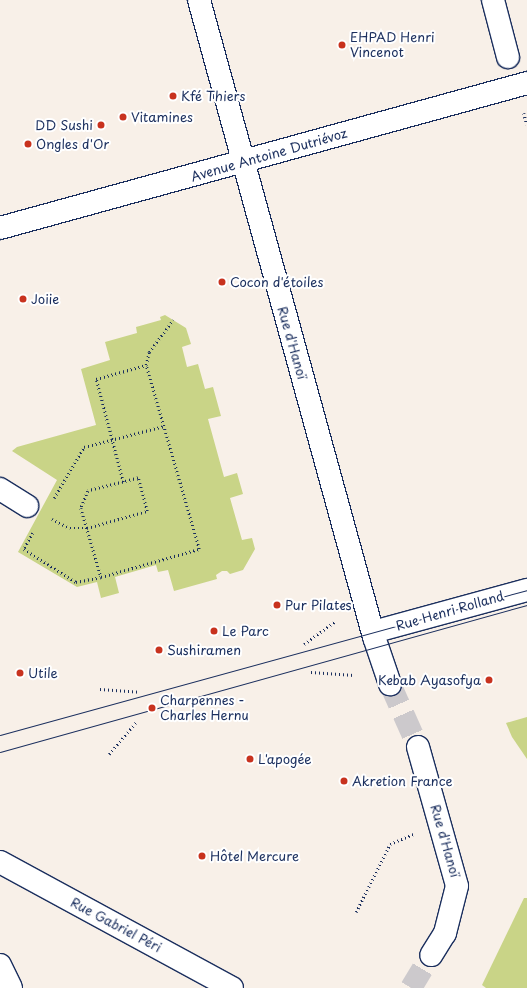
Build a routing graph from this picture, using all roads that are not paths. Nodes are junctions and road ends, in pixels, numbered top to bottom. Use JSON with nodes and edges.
{"nodes":[{"id":1,"x":199,"y":0,"type":"edge"},
{"id":2,"x":493,"y":0,"type":"edge"},
{"id":3,"x":508,"y":57,"type":"dead end"},
{"id":4,"x":527,"y":83,"type":"edge"},
{"id":5,"x":242,"y":163,"type":"junction"},
{"id":6,"x":5,"y":227,"type":"edge"},
{"id":7,"x":0,"y":489,"type":"edge"},
{"id":8,"x":27,"y":506,"type":"road end"},
{"id":9,"x":527,"y":590,"type":"edge"},
{"id":10,"x":373,"y":632,"type":"junction"},
{"id":11,"x":390,"y":684,"type":"tunnel mouth"},
{"id":12,"x":418,"y":747,"type":"tunnel mouth"},
{"id":13,"x":0,"y":862,"type":"edge"},
{"id":14,"x":431,"y":955,"type":"tunnel mouth"},
{"id":15,"x":0,"y":965,"type":"edge"},
{"id":16,"x":11,"y":988,"type":"edge"},
{"id":17,"x":232,"y":988,"type":"edge"}],
"edges":[{"from":1,"to":5,"type":"street","name":"Rue d'Hanoï"},
{"from":2,"to":3,"type":"street"},
{"from":4,"to":5,"type":"street","name":"Avenue Antoine Dutriévoz"},
{"from":5,"to":6,"type":"street","name":"Avenue Antoine Dutriévoz"},
{"from":5,"to":10,"type":"street","name":"Rue d'Hanoï"},
{"from":7,"to":8,"type":"street"},
{"from":9,"to":10,"type":"street","name":"Rue Henri Rolland"},
{"from":10,"to":11,"type":"street","name":"Rue d'Hanoï"},
{"from":12,"to":14,"type":"street","name":"Rue d'Hanoï"},
{"from":13,"to":17,"type":"street","name":"Rue Gabriel Péri"},
{"from":15,"to":16,"type":"street"}]}
